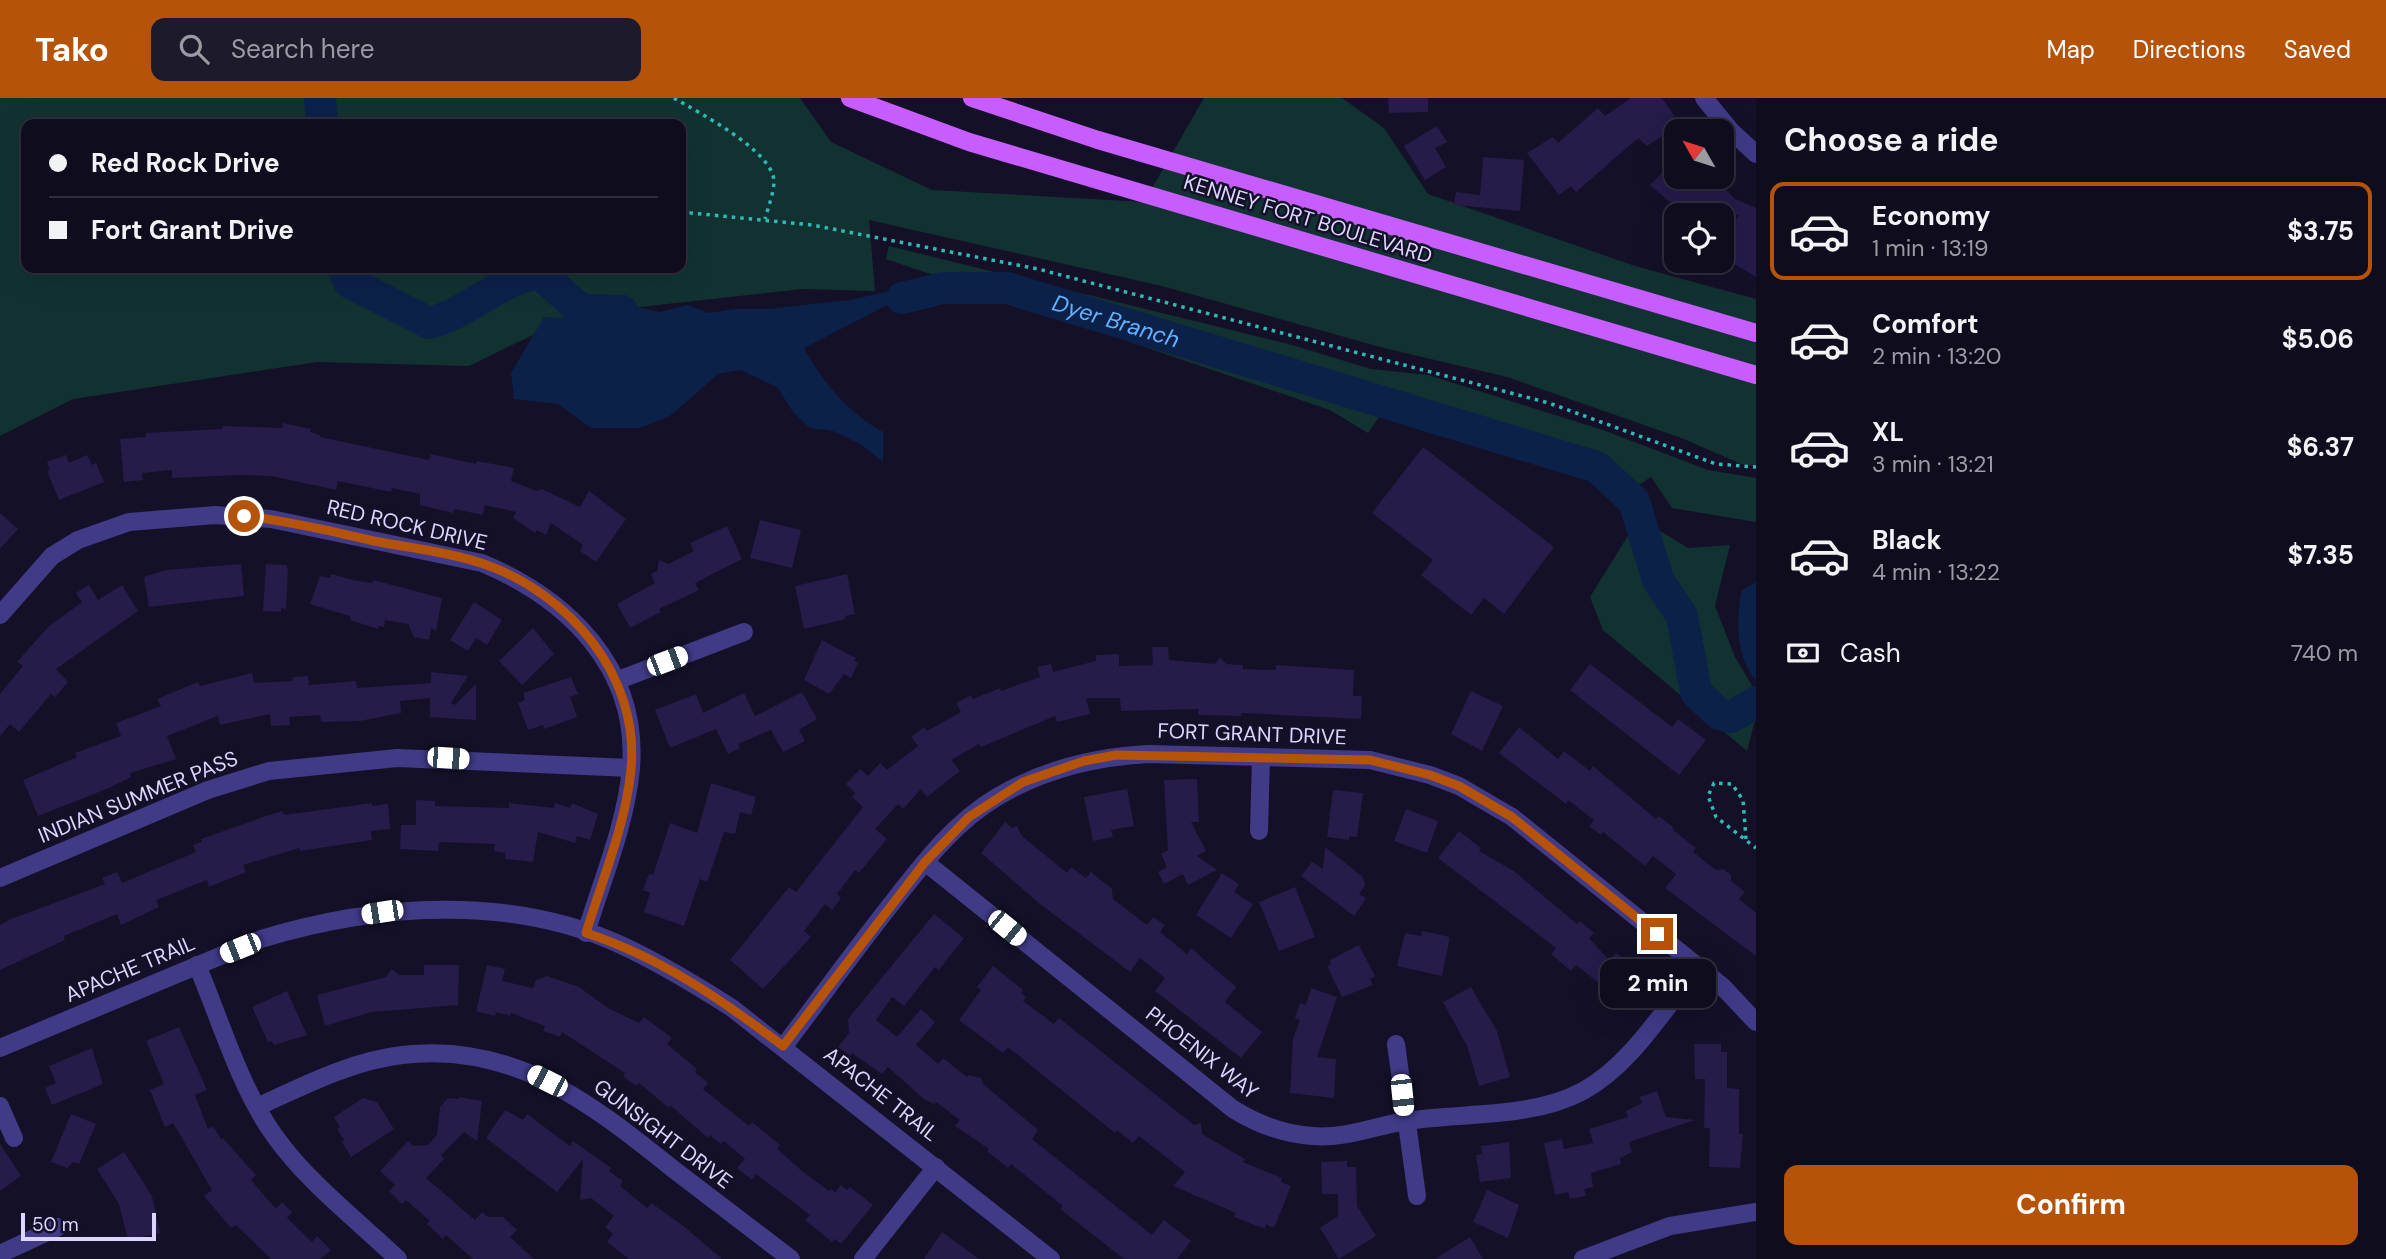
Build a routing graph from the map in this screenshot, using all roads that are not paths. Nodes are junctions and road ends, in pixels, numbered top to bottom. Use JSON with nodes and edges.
{"nodes":[{"id":1,"x":850,"y":98,"type":"edge"},
{"id":2,"x":972,"y":98,"type":"edge"},
{"id":3,"x":1704,"y":98,"type":"edge"},
{"id":4,"x":1756,"y":154,"type":"edge"},
{"id":5,"x":1756,"y":332,"type":"edge"},
{"id":6,"x":1756,"y":376,"type":"edge"},
{"id":7,"x":0,"y":615,"type":"edge"},
{"id":8,"x":744,"y":632,"type":"dead end"},
{"id":9,"x":616,"y":681,"type":"junction"},
{"id":10,"x":1261,"y":758,"type":"junction"},
{"id":11,"x":631,"y":768,"type":"junction"},
{"id":12,"x":1259,"y":831,"type":"dead end"},
{"id":13,"x":925,"y":862,"type":"junction"},
{"id":14,"x":0,"y":878,"type":"edge"},
{"id":15,"x":586,"y":933,"type":"junction"},
{"id":16,"x":197,"y":965,"type":"junction"},
{"id":17,"x":1699,"y":967,"type":"junction"},
{"id":18,"x":1756,"y":1023,"type":"edge"},
{"id":19,"x":1396,"y":1044,"type":"dead end"},
{"id":20,"x":783,"y":1046,"type":"junction"},
{"id":21,"x":0,"y":1048,"type":"edge"},
{"id":22,"x":0,"y":1106,"type":"edge"},
{"id":23,"x":257,"y":1107,"type":"junction"},
{"id":24,"x":1405,"y":1121,"type":"junction"},
{"id":25,"x":14,"y":1138,"type":"dead end"},
{"id":26,"x":936,"y":1167,"type":"junction"},
{"id":27,"x":1417,"y":1196,"type":"dead end"},
{"id":28,"x":1756,"y":1212,"type":"edge"},
{"id":29,"x":58,"y":1227,"type":"dead end"},
{"id":30,"x":0,"y":1254,"type":"edge"},
{"id":31,"x":398,"y":1259,"type":"edge"},
{"id":32,"x":791,"y":1259,"type":"edge"},
{"id":33,"x":863,"y":1259,"type":"edge"},
{"id":34,"x":1051,"y":1259,"type":"edge"},
{"id":35,"x":1583,"y":1259,"type":"edge"}],
"edges":[{"from":1,"to":6,"type":"main road","name":"KENNEY FORT BOULEVARD"},
{"from":2,"to":5,"type":"main road","name":"KENNEY FORT BOULEVARD"},
{"from":3,"to":4,"type":"street"},
{"from":7,"to":9,"type":"street","name":"RED ROCK DRIVE"},
{"from":8,"to":9,"type":"street"},
{"from":9,"to":11,"type":"street","name":"RED ROCK DRIVE"},
{"from":10,"to":12,"type":"street"},
{"from":10,"to":13,"type":"street","name":"FORT GRANT DRIVE"},
{"from":10,"to":17,"type":"street","name":"FORT GRANT DRIVE"},
{"from":11,"to":14,"type":"street","name":"INDIAN SUMMER PASS"},
{"from":11,"to":15,"type":"street","name":"RED ROCK DRIVE"},
{"from":13,"to":20,"type":"street","name":"FORT GRANT DRIVE"},
{"from":13,"to":24,"type":"street","name":"PHOENIX WAY"},
{"from":15,"to":16,"type":"street","name":"APACHE TRAIL"},
{"from":15,"to":20,"type":"street","name":"APACHE TRAIL"},
{"from":16,"to":21,"type":"street","name":"APACHE TRAIL"},
{"from":16,"to":23,"type":"street"},
{"from":17,"to":18,"type":"street","name":"FORT GRANT DRIVE"},
{"from":17,"to":24,"type":"street","name":"PHOENIX WAY"},
{"from":19,"to":24,"type":"street"},
{"from":20,"to":26,"type":"street","name":"APACHE TRAIL"},
{"from":22,"to":25,"type":"street"},
{"from":23,"to":31,"type":"street"},
{"from":23,"to":32,"type":"street","name":"GUNSIGHT DRIVE"},
{"from":24,"to":27,"type":"street"},
{"from":26,"to":33,"type":"street"},
{"from":26,"to":34,"type":"street","name":"APACHE TRAIL"},
{"from":28,"to":35,"type":"street"},
{"from":29,"to":30,"type":"street"}]}
